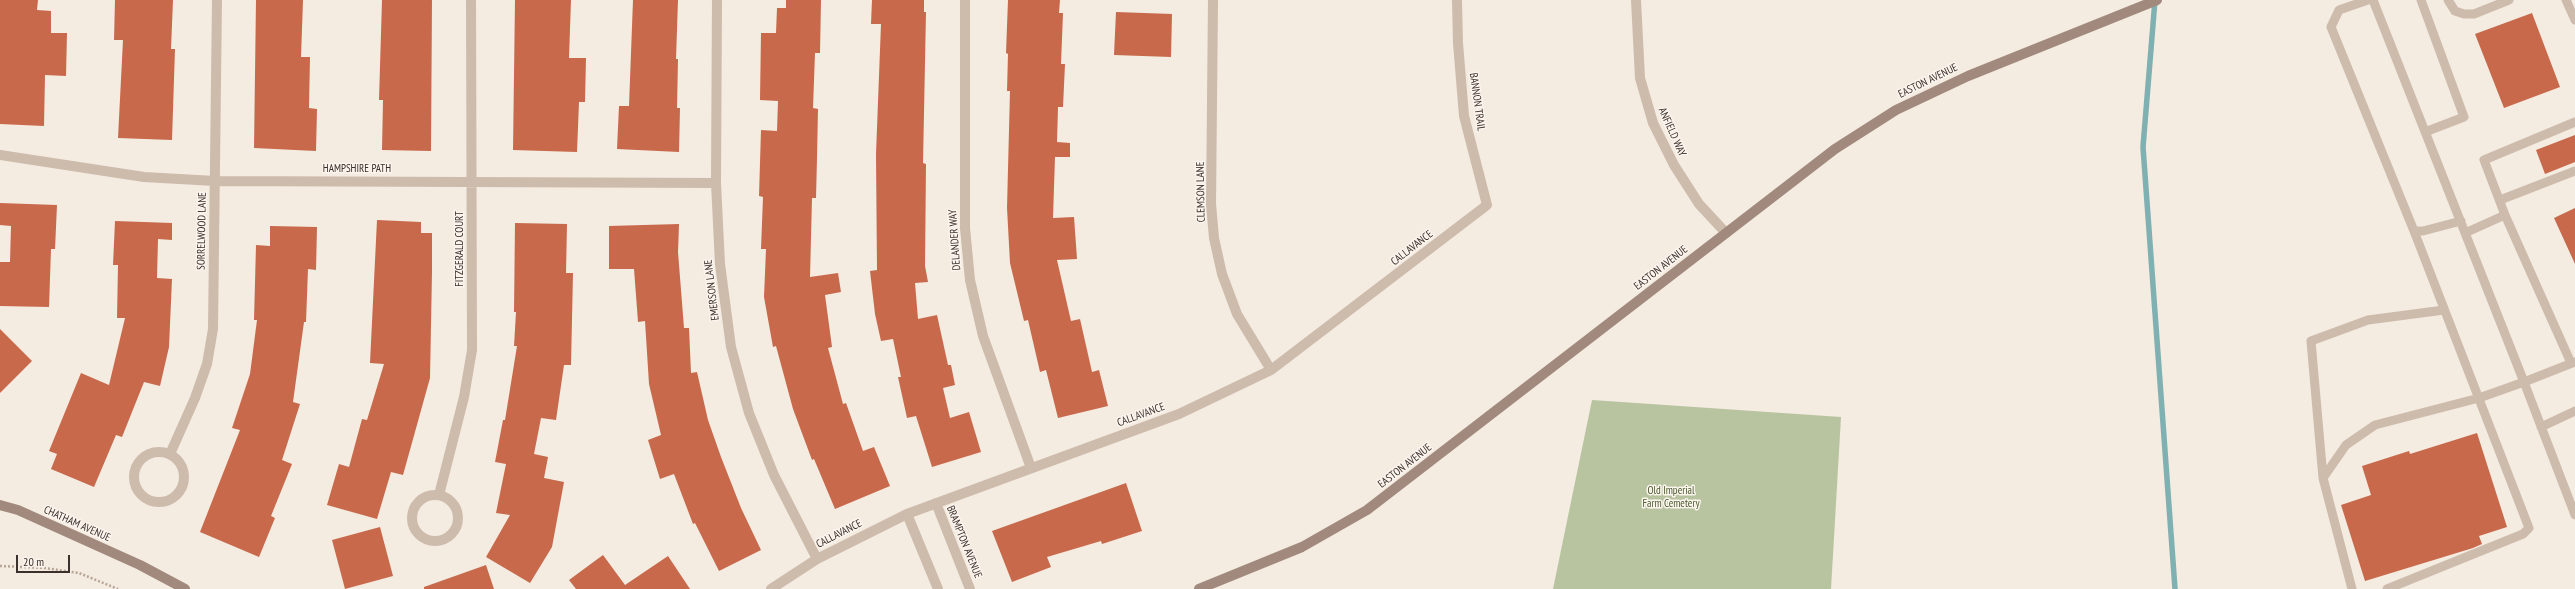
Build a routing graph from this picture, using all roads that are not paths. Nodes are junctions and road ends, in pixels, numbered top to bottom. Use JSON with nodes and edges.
{"nodes":[{"id":1,"x":217,"y":0,"type":"edge"},
{"id":2,"x":471,"y":0,"type":"edge"},
{"id":3,"x":717,"y":0,"type":"edge"},
{"id":4,"x":965,"y":0,"type":"edge"},
{"id":5,"x":1213,"y":0,"type":"edge"},
{"id":6,"x":1457,"y":0,"type":"edge"},
{"id":7,"x":1636,"y":0,"type":"edge"},
{"id":8,"x":2157,"y":0,"type":"edge"},
{"id":9,"x":2368,"y":0,"type":"edge"},
{"id":10,"x":2373,"y":0,"type":"edge"},
{"id":11,"x":2421,"y":0,"type":"edge"},
{"id":12,"x":2448,"y":0,"type":"edge"},
{"id":13,"x":2509,"y":0,"type":"edge"},
{"id":14,"x":2566,"y":0,"type":"edge"},
{"id":15,"x":2575,"y":20,"type":"edge"},
{"id":16,"x":2575,"y":122,"type":"edge"},
{"id":17,"x":2425,"y":132,"type":"junction"},
{"id":18,"x":0,"y":155,"type":"edge"},
{"id":19,"x":2575,"y":171,"type":"edge"},
{"id":20,"x":215,"y":181,"type":"junction"},
{"id":21,"x":472,"y":181,"type":"junction"},
{"id":22,"x":716,"y":183,"type":"junction"},
{"id":23,"x":2500,"y":200,"type":"junction"},
{"id":24,"x":1487,"y":205,"type":"joint"},
{"id":25,"x":2505,"y":214,"type":"junction"},
{"id":26,"x":2461,"y":221,"type":"junction"},
{"id":27,"x":2414,"y":231,"type":"junction"},
{"id":28,"x":1726,"y":233,"type":"junction"},
{"id":29,"x":2465,"y":233,"type":"junction"},
{"id":30,"x":2444,"y":310,"type":"junction"},
{"id":31,"x":2573,"y":362,"type":"edge"},
{"id":32,"x":1271,"y":370,"type":"junction"},
{"id":33,"x":2524,"y":382,"type":"junction"},
{"id":34,"x":2479,"y":398,"type":"junction"},
{"id":35,"x":2574,"y":413,"type":"edge"},
{"id":36,"x":2541,"y":427,"type":"junction"},
{"id":37,"x":170,"y":454,"type":"junction"},
{"id":38,"x":1031,"y":468,"type":"junction"},
{"id":39,"x":2323,"y":478,"type":"junction"},
{"id":40,"x":439,"y":494,"type":"junction"},
{"id":41,"x":936,"y":503,"type":"junction"},
{"id":42,"x":0,"y":505,"type":"edge"},
{"id":43,"x":907,"y":514,"type":"junction"},
{"id":44,"x":2575,"y":516,"type":"edge"},
{"id":45,"x":817,"y":560,"type":"junction"},
{"id":46,"x":185,"y":589,"type":"edge"},
{"id":47,"x":771,"y":589,"type":"edge"},
{"id":48,"x":938,"y":589,"type":"edge"},
{"id":49,"x":970,"y":589,"type":"edge"},
{"id":50,"x":1199,"y":589,"type":"edge"},
{"id":51,"x":2352,"y":589,"type":"edge"},
{"id":52,"x":2387,"y":589,"type":"edge"}],
"edges":[{"from":1,"to":20,"type":"street","name":"SORRELWOOD LANE"},
{"from":2,"to":21,"type":"street","name":"FITZGERALD COURT"},
{"from":3,"to":22,"type":"street","name":"EMERSON LANE"},
{"from":4,"to":38,"type":"street","name":"DELANDER WAY"},
{"from":5,"to":32,"type":"street","name":"CLEMSON LANE"},
{"from":6,"to":24,"type":"street","name":"BANNON TRAIL"},
{"from":7,"to":28,"type":"street","name":"ANFIELD WAY"},
{"from":8,"to":28,"type":"street","name":"EASTON AVENUE"},
{"from":9,"to":27,"type":"lane"},
{"from":10,"to":17,"type":"lane"},
{"from":11,"to":17,"type":"lane"},
{"from":12,"to":13,"type":"lane"},
{"from":14,"to":15,"type":"lane"},
{"from":16,"to":23,"type":"lane"},
{"from":17,"to":26,"type":"lane"},
{"from":18,"to":20,"type":"street","name":"HAMPSHIRE PATH"},
{"from":19,"to":23,"type":"lane"},
{"from":20,"to":21,"type":"street","name":"HAMPSHIRE PATH"},
{"from":20,"to":37,"type":"street","name":"SORRELWOOD LANE"},
{"from":21,"to":22,"type":"street","name":"HAMPSHIRE PATH"},
{"from":21,"to":40,"type":"street","name":"FITZGERALD COURT"},
{"from":22,"to":45,"type":"street","name":"EMERSON LANE"},
{"from":23,"to":25,"type":"lane"},
{"from":24,"to":32,"type":"street","name":"CALLAVANCE"},
{"from":25,"to":29,"type":"lane"},
{"from":25,"to":31,"type":"lane"},
{"from":26,"to":27,"type":"lane"},
{"from":26,"to":29,"type":"lane"},
{"from":27,"to":30,"type":"lane"},
{"from":28,"to":50,"type":"street","name":"EASTON AVENUE"},
{"from":29,"to":33,"type":"lane"},
{"from":30,"to":34,"type":"lane"},
{"from":30,"to":39,"type":"lane"},
{"from":31,"to":33,"type":"lane"},
{"from":32,"to":38,"type":"street","name":"CALLAVANCE"},
{"from":33,"to":34,"type":"lane"},
{"from":33,"to":36,"type":"lane"},
{"from":34,"to":39,"type":"lane"},
{"from":34,"to":52,"type":"lane"},
{"from":35,"to":36,"type":"lane"},
{"from":36,"to":44,"type":"lane"},
{"from":37,"to":37,"type":"street"},
{"from":38,"to":41,"type":"street","name":"CALLAVANCE"},
{"from":39,"to":51,"type":"lane"},
{"from":40,"to":40,"type":"street"},
{"from":41,"to":43,"type":"street","name":"CALLAVANCE"},
{"from":41,"to":49,"type":"street","name":"BRAMPTON AVENUE"},
{"from":42,"to":46,"type":"street","name":"CHATHAM AVENUE"},
{"from":43,"to":45,"type":"street","name":"CALLAVANCE"},
{"from":43,"to":48,"type":"street"},
{"from":45,"to":47,"type":"street","name":"CALLAVANCE"}]}
